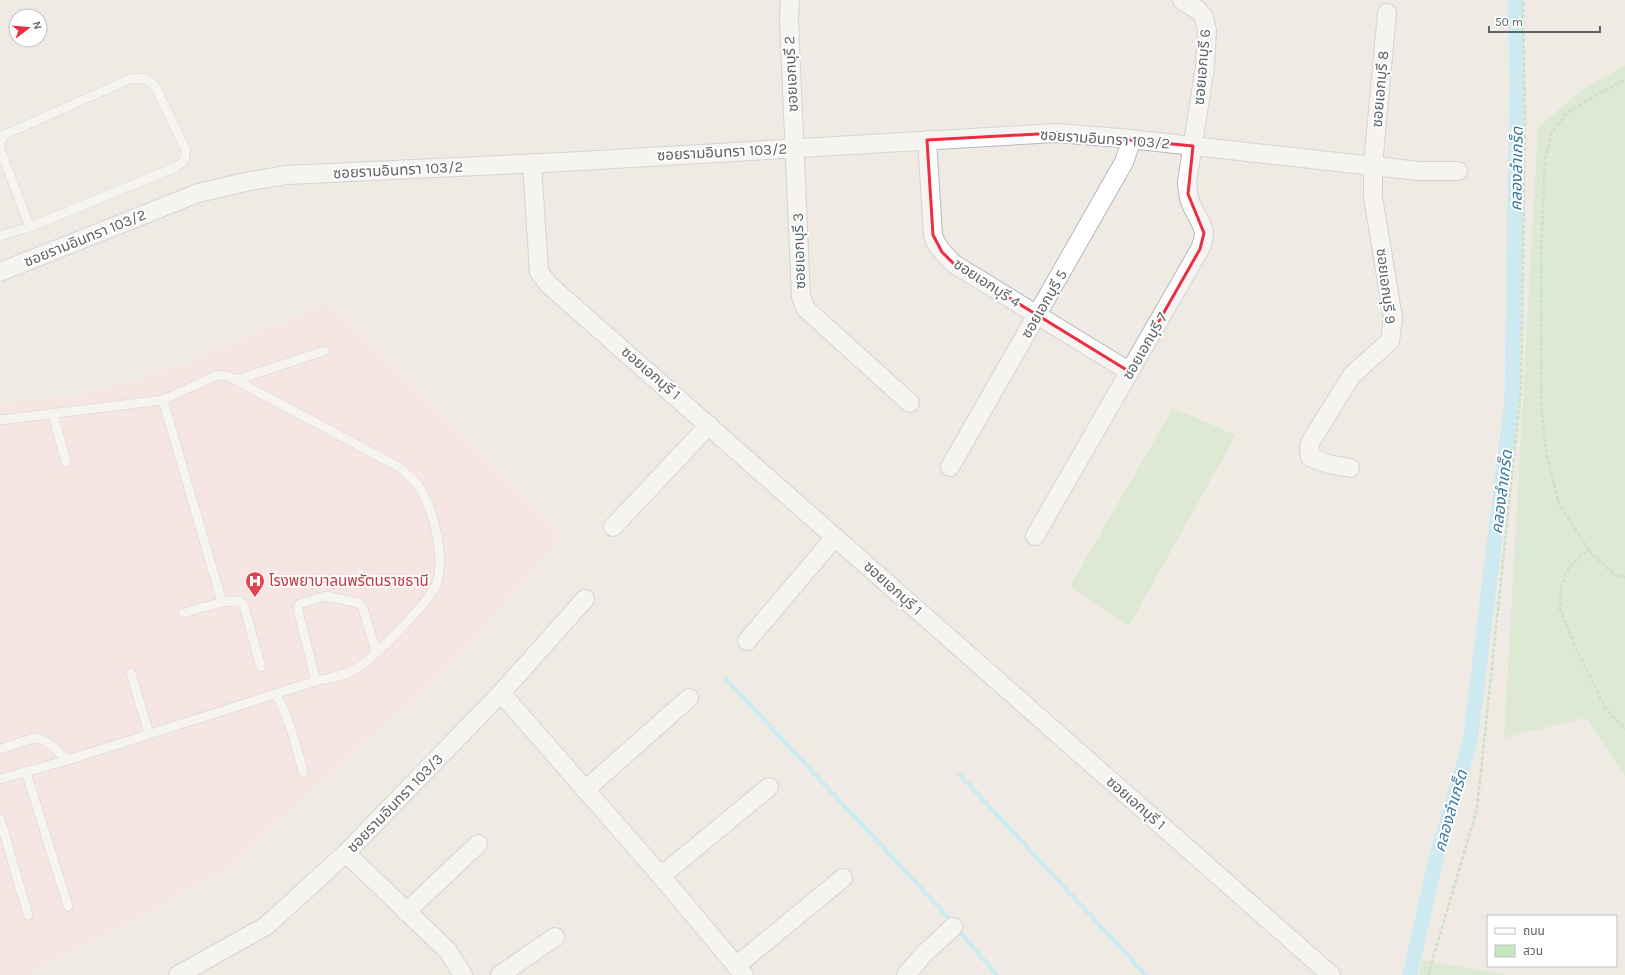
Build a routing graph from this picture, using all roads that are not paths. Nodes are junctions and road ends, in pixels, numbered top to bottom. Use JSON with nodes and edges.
{"nodes":[{"id":1,"x":790,"y":0,"type":"edge"},
{"id":2,"x":1182,"y":0,"type":"edge"},
{"id":3,"x":1387,"y":14,"type":"dead end"},
{"id":4,"x":1132,"y":139,"type":"junction"},
{"id":5,"x":926,"y":140,"type":"junction"},
{"id":6,"x":1194,"y":146,"type":"junction"},
{"id":7,"x":795,"y":148,"type":"junction"},
{"id":8,"x":532,"y":163,"type":"junction"},
{"id":9,"x":1373,"y":165,"type":"junction"},
{"id":10,"x":1458,"y":171,"type":"dead end"},
{"id":11,"x":30,"y":226,"type":"junction"},
{"id":12,"x":0,"y":236,"type":"edge"},
{"id":13,"x":0,"y":272,"type":"edge"},
{"id":14,"x":1038,"y":315,"type":"junction"},
{"id":15,"x":324,"y":351,"type":"dead end"},
{"id":16,"x":1130,"y":372,"type":"junction"},
{"id":17,"x":236,"y":380,"type":"junction"},
{"id":18,"x":163,"y":400,"type":"junction"},
{"id":19,"x":910,"y":403,"type":"dead end"},
{"id":20,"x":53,"y":414,"type":"junction"},
{"id":21,"x":0,"y":420,"type":"edge"},
{"id":22,"x":709,"y":425,"type":"junction"},
{"id":23,"x":66,"y":462,"type":"dead end"},
{"id":24,"x":950,"y":466,"type":"dead end"},
{"id":25,"x":1350,"y":468,"type":"dead end"},
{"id":26,"x":613,"y":527,"type":"dead end"},
{"id":27,"x":1035,"y":536,"type":"dead end"},
{"id":28,"x":835,"y":537,"type":"junction"},
{"id":29,"x":585,"y":599,"type":"dead end"},
{"id":30,"x":222,"y":602,"type":"junction"},
{"id":31,"x":183,"y":613,"type":"dead end"},
{"id":32,"x":746,"y":641,"type":"dead end"},
{"id":33,"x":376,"y":652,"type":"junction"},
{"id":34,"x":261,"y":667,"type":"dead end"},
{"id":35,"x":131,"y":673,"type":"dead end"},
{"id":36,"x":316,"y":681,"type":"junction"},
{"id":37,"x":501,"y":693,"type":"junction"},
{"id":38,"x":276,"y":694,"type":"junction"},
{"id":39,"x":689,"y":698,"type":"dead end"},
{"id":40,"x":149,"y":734,"type":"junction"},
{"id":41,"x":0,"y":749,"type":"edge"},
{"id":42,"x":68,"y":760,"type":"junction"},
{"id":43,"x":26,"y":772,"type":"junction"},
{"id":44,"x":303,"y":772,"type":"dead end"},
{"id":45,"x":0,"y":779,"type":"edge"},
{"id":46,"x":769,"y":787,"type":"dead end"},
{"id":47,"x":585,"y":790,"type":"junction"},
{"id":48,"x":0,"y":818,"type":"edge"},
{"id":49,"x":478,"y":844,"type":"dead end"},
{"id":50,"x":346,"y":853,"type":"junction"},
{"id":51,"x":661,"y":876,"type":"junction"},
{"id":52,"x":843,"y":878,"type":"dead end"},
{"id":53,"x":68,"y":906,"type":"dead end"},
{"id":54,"x":406,"y":912,"type":"junction"},
{"id":55,"x":28,"y":915,"type":"dead end"},
{"id":56,"x":954,"y":927,"type":"dead end"},
{"id":57,"x":555,"y":937,"type":"dead end"},
{"id":58,"x":740,"y":970,"type":"edge"},
{"id":59,"x":181,"y":974,"type":"edge"},
{"id":60,"x":463,"y":975,"type":"edge"},
{"id":61,"x":500,"y":975,"type":"edge"},
{"id":62,"x":906,"y":975,"type":"edge"},
{"id":63,"x":1331,"y":975,"type":"edge"}],
"edges":[{"from":1,"to":7,"type":"street","name":"ซอยเอกบุรี 2"},
{"from":2,"to":6,"type":"street","name":"ซอยเอกบุรี 6"},
{"from":3,"to":9,"type":"street","name":"ซอยเอกบุรี 8"},
{"from":4,"to":5,"type":"street","name":"ซอยรามอินทรา 103/2"},
{"from":4,"to":6,"type":"street","name":"ซอยรามอินทรา 103/2"},
{"from":4,"to":14,"type":"street","name":"ซอยเอกบุรี 5"},
{"from":5,"to":7,"type":"street","name":"ซอยรามอินทรา 103/2"},
{"from":5,"to":14,"type":"street","name":"ซอยเอกบุรี 4"},
{"from":6,"to":9,"type":"street","name":"ซอยรามอินทรา 103/2"},
{"from":6,"to":16,"type":"street","name":"ซอยเอกบุรี 7"},
{"from":7,"to":8,"type":"street","name":"ซอยรามอินทรา 103/2"},
{"from":7,"to":19,"type":"street","name":"ซอยเอกบุรี 3"},
{"from":8,"to":13,"type":"street","name":"ซอยรามอินทรา 103/2"},
{"from":8,"to":22,"type":"street","name":"ซอยเอกบุรี 1"},
{"from":9,"to":10,"type":"street","name":"ซอยรามอินทรา 103/2"},
{"from":9,"to":25,"type":"street","name":"ซอยเอกบุรี 9"},
{"from":11,"to":11,"type":"lane"},
{"from":11,"to":12,"type":"lane"},
{"from":14,"to":16,"type":"street","name":"ซอยเอกบุรี 4"},
{"from":14,"to":24,"type":"street","name":"ซอยเอกบุรี 5"},
{"from":15,"to":17,"type":"lane"},
{"from":16,"to":27,"type":"street","name":"ซอยเอกบุรี 7"},
{"from":17,"to":18,"type":"lane"},
{"from":17,"to":33,"type":"lane"},
{"from":18,"to":20,"type":"lane"},
{"from":18,"to":30,"type":"lane"},
{"from":20,"to":21,"type":"lane"},
{"from":20,"to":23,"type":"lane"},
{"from":22,"to":26,"type":"street"},
{"from":22,"to":28,"type":"street","name":"ซอยเอกบุรี 1"},
{"from":28,"to":32,"type":"street"},
{"from":28,"to":63,"type":"street","name":"ซอยเอกบุรี 1"},
{"from":29,"to":37,"type":"street","name":"ซอยรามอินทรา 103/3"},
{"from":30,"to":31,"type":"lane"},
{"from":30,"to":34,"type":"lane"},
{"from":33,"to":36,"type":"lane"},
{"from":33,"to":36,"type":"lane"},
{"from":35,"to":40,"type":"lane"},
{"from":36,"to":38,"type":"lane"},
{"from":37,"to":47,"type":"street"},
{"from":37,"to":50,"type":"street","name":"ซอยรามอินทรา 103/3"},
{"from":38,"to":40,"type":"lane"},
{"from":38,"to":44,"type":"lane"},
{"from":39,"to":47,"type":"street"},
{"from":40,"to":42,"type":"lane"},
{"from":41,"to":42,"type":"lane"},
{"from":42,"to":43,"type":"lane"},
{"from":43,"to":45,"type":"lane"},
{"from":43,"to":53,"type":"lane"},
{"from":46,"to":51,"type":"street"},
{"from":47,"to":51,"type":"street"},
{"from":48,"to":55,"type":"lane"},
{"from":49,"to":54,"type":"street"},
{"from":50,"to":54,"type":"street"},
{"from":50,"to":59,"type":"street","name":"ซอยรามอินทรา 103/3"},
{"from":51,"to":58,"type":"street"},
{"from":52,"to":58,"type":"street"},
{"from":54,"to":60,"type":"street"},
{"from":56,"to":62,"type":"street"},
{"from":57,"to":61,"type":"street"}]}
